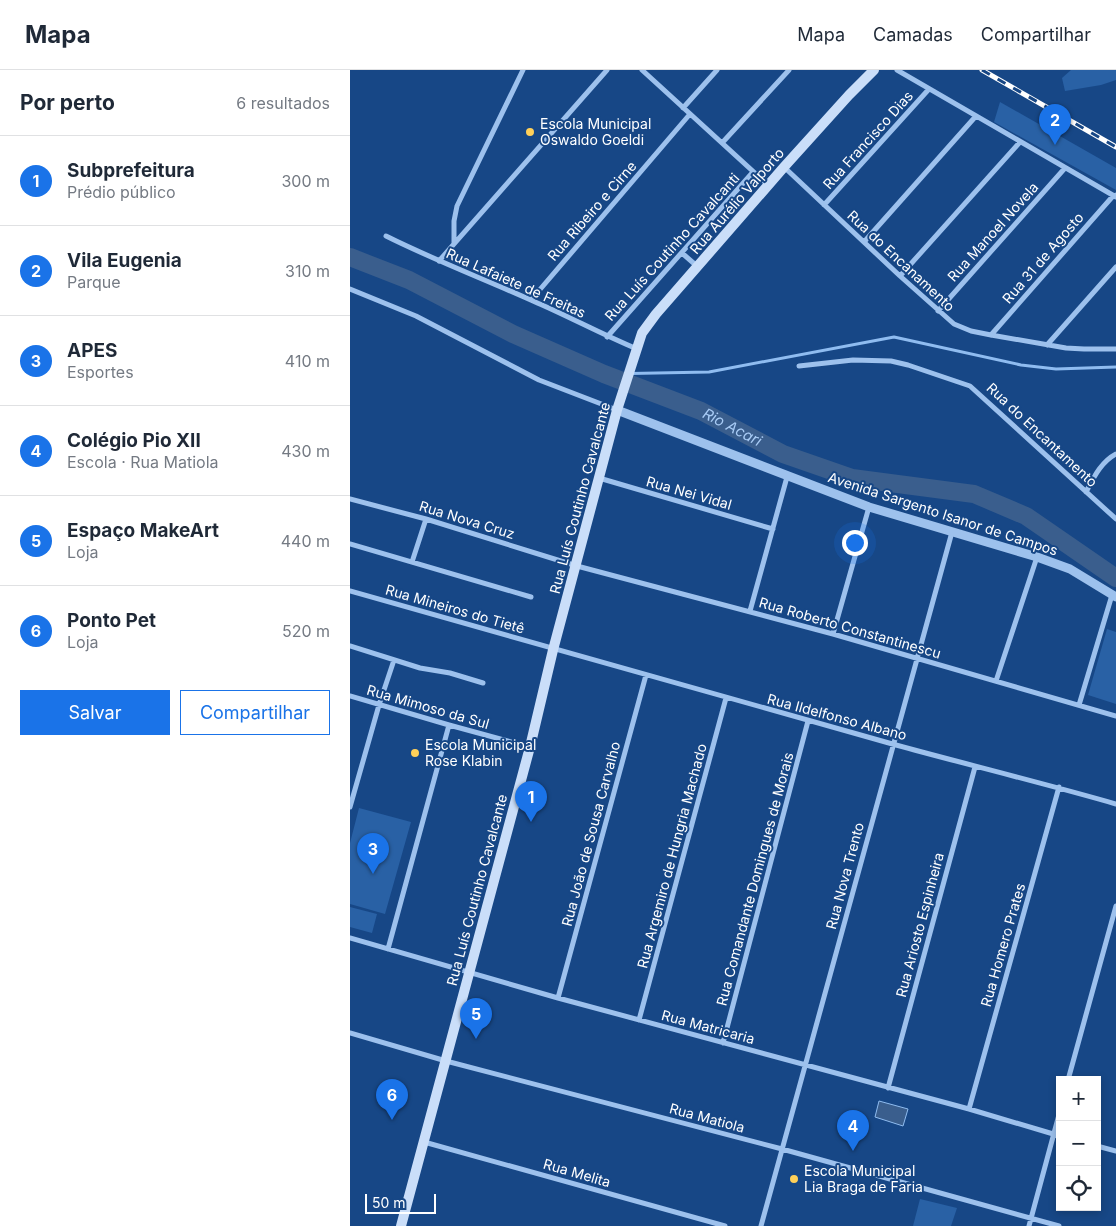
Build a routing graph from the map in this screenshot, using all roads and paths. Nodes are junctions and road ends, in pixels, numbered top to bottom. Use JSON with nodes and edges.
{"nodes":[{"id":1,"x":523,"y":70,"type":"edge"},
{"id":2,"x":607,"y":70,"type":"edge"},
{"id":3,"x":642,"y":70,"type":"edge"},
{"id":4,"x":718,"y":70,"type":"edge"},
{"id":5,"x":789,"y":70,"type":"edge"},
{"id":6,"x":874,"y":70,"type":"edge"},
{"id":7,"x":897,"y":70,"type":"edge"},
{"id":8,"x":929,"y":89,"type":"junction"},
{"id":9,"x":683,"y":108,"type":"junction"},
{"id":10,"x":690,"y":114,"type":"junction"},
{"id":11,"x":976,"y":116,"type":"junction"},
{"id":12,"x":1020,"y":142,"type":"junction"},
{"id":13,"x":722,"y":143,"type":"junction"},
{"id":14,"x":784,"y":167,"type":"junction"},
{"id":15,"x":1065,"y":168,"type":"junction"},
{"id":16,"x":753,"y":172,"type":"junction"},
{"id":17,"x":768,"y":185,"type":"junction"},
{"id":18,"x":1115,"y":196,"type":"edge"},
{"id":19,"x":824,"y":205,"type":"junction"},
{"id":20,"x":386,"y":236,"type":"dead end"},
{"id":21,"x":864,"y":242,"type":"junction"},
{"id":22,"x":454,"y":244,"type":"junction"},
{"id":23,"x":682,"y":253,"type":"junction"},
{"id":24,"x":439,"y":261,"type":"junction"},
{"id":25,"x":698,"y":267,"type":"junction"},
{"id":26,"x":1116,"y":267,"type":"edge"},
{"id":27,"x":900,"y":276,"type":"junction"},
{"id":28,"x":350,"y":289,"type":"edge"},
{"id":29,"x":531,"y":300,"type":"junction"},
{"id":30,"x":938,"y":311,"type":"junction"},
{"id":31,"x":991,"y":335,"type":"junction"},
{"id":32,"x":607,"y":337,"type":"junction"},
{"id":33,"x":1047,"y":345,"type":"junction"},
{"id":34,"x":1116,"y":349,"type":"edge"},
{"id":35,"x":635,"y":354,"type":"junction"},
{"id":36,"x":799,"y":366,"type":"dead end"},
{"id":37,"x":617,"y":410,"type":"junction"},
{"id":38,"x":1116,"y":454,"type":"edge"},
{"id":39,"x":787,"y":477,"type":"junction"},
{"id":40,"x":599,"y":478,"type":"junction"},
{"id":41,"x":1086,"y":492,"type":"junction"},
{"id":42,"x":350,"y":498,"type":"edge"},
{"id":43,"x":869,"y":507,"type":"junction"},
{"id":44,"x":426,"y":519,"type":"junction"},
{"id":45,"x":1116,"y":519,"type":"edge"},
{"id":46,"x":773,"y":529,"type":"junction"},
{"id":47,"x":952,"y":532,"type":"junction"},
{"id":48,"x":350,"y":544,"type":"edge"},
{"id":49,"x":1037,"y":557,"type":"junction"},
{"id":50,"x":412,"y":562,"type":"junction"},
{"id":51,"x":577,"y":566,"type":"junction"},
{"id":52,"x":350,"y":591,"type":"edge"},
{"id":53,"x":1114,"y":596,"type":"edge"},
{"id":54,"x":531,"y":597,"type":"dead end"},
{"id":55,"x":750,"y":611,"type":"junction"},
{"id":56,"x":833,"y":634,"type":"junction"},
{"id":57,"x":350,"y":646,"type":"edge"},
{"id":58,"x":553,"y":650,"type":"junction"},
{"id":59,"x":916,"y":658,"type":"junction"},
{"id":60,"x":394,"y":660,"type":"junction"},
{"id":61,"x":646,"y":675,"type":"junction"},
{"id":62,"x":996,"y":681,"type":"junction"},
{"id":63,"x":483,"y":682,"type":"dead end"},
{"id":64,"x":350,"y":696,"type":"edge"},
{"id":65,"x":726,"y":698,"type":"junction"},
{"id":66,"x":379,"y":705,"type":"junction"},
{"id":67,"x":1079,"y":705,"type":"junction"},
{"id":68,"x":1116,"y":716,"type":"edge"},
{"id":69,"x":808,"y":721,"type":"junction"},
{"id":70,"x":448,"y":726,"type":"junction"},
{"id":71,"x":893,"y":744,"type":"junction"},
{"id":72,"x":530,"y":747,"type":"junction"},
{"id":73,"x":975,"y":767,"type":"junction"},
{"id":74,"x":1059,"y":787,"type":"junction"},
{"id":75,"x":1116,"y":804,"type":"edge"},
{"id":76,"x":350,"y":807,"type":"edge"},
{"id":77,"x":1116,"y":906,"type":"edge"},
{"id":78,"x":350,"y":938,"type":"edge"},
{"id":79,"x":388,"y":949,"type":"junction"},
{"id":80,"x":468,"y":971,"type":"junction"},
{"id":81,"x":558,"y":998,"type":"junction"},
{"id":82,"x":639,"y":1020,"type":"junction"},
{"id":83,"x":350,"y":1033,"type":"edge"},
{"id":84,"x":723,"y":1043,"type":"junction"},
{"id":85,"x":446,"y":1061,"type":"junction"},
{"id":86,"x":805,"y":1066,"type":"junction"},
{"id":87,"x":1069,"y":1076,"type":"edge"},
{"id":88,"x":888,"y":1088,"type":"junction"},
{"id":89,"x":969,"y":1109,"type":"junction"},
{"id":90,"x":1057,"y":1121,"type":"edge"},
{"id":91,"x":1053,"y":1134,"type":"junction"},
{"id":92,"x":1056,"y":1135,"type":"edge"},
{"id":93,"x":423,"y":1142,"type":"junction"},
{"id":94,"x":1101,"y":1147,"type":"edge"},
{"id":95,"x":782,"y":1149,"type":"junction"},
{"id":96,"x":1116,"y":1150,"type":"edge"},
{"id":97,"x":1031,"y":1218,"type":"junction"},
{"id":98,"x":401,"y":1226,"type":"edge"},
{"id":99,"x":725,"y":1226,"type":"edge"},
{"id":100,"x":761,"y":1226,"type":"edge"},
{"id":101,"x":1029,"y":1226,"type":"edge"},
{"id":102,"x":1059,"y":1226,"type":"edge"}],
"edges":[{"from":1,"to":22,"type":"street"},
{"from":2,"to":22,"type":"street"},
{"from":3,"to":9,"type":"street"},
{"from":4,"to":9,"type":"street"},
{"from":5,"to":13,"type":"street"},
{"from":6,"to":14,"type":"main road","name":"Rua Aurélio Valporto"},
{"from":7,"to":8,"type":"street"},
{"from":8,"to":11,"type":"street"},
{"from":8,"to":19,"type":"street","name":"Rua Francisco Dias"},
{"from":9,"to":10,"type":"street"},
{"from":10,"to":13,"type":"street"},
{"from":10,"to":29,"type":"street","name":"Rua Ribeiro e Cirne"},
{"from":11,"to":12,"type":"street"},
{"from":11,"to":21,"type":"street"},
{"from":12,"to":15,"type":"street"},
{"from":12,"to":27,"type":"street"},
{"from":13,"to":16,"type":"street"},
{"from":14,"to":17,"type":"main road","name":"Rua Aurélio Valporto"},
{"from":14,"to":19,"type":"street","name":"Rua do Encanamento"},
{"from":15,"to":18,"type":"street"},
{"from":15,"to":30,"type":"street","name":"Rua Manoel Novela"},
{"from":16,"to":17,"type":"street"},
{"from":16,"to":23,"type":"street","name":"Rua Luís Coutinho Cavalcanti"},
{"from":17,"to":25,"type":"main road","name":"Rua Aurélio Valporto"},
{"from":18,"to":31,"type":"street","name":"Rua 31 de Agosto"},
{"from":19,"to":21,"type":"street","name":"Rua do Encanamento"},
{"from":20,"to":24,"type":"street","name":"Rua Lafaiete de Freitas"},
{"from":21,"to":27,"type":"street","name":"Rua do Encanamento"},
{"from":22,"to":24,"type":"street"},
{"from":23,"to":25,"type":"street"},
{"from":23,"to":32,"type":"street","name":"Rua Luís Coutinho Cavalcanti"},
{"from":24,"to":29,"type":"street","name":"Rua Lafaiete de Freitas"},
{"from":25,"to":35,"type":"main road","name":"Rua Aurélio Valporto"},
{"from":26,"to":33,"type":"street"},
{"from":27,"to":30,"type":"street","name":"Rua do Encanamento"},
{"from":28,"to":37,"type":"street"},
{"from":29,"to":32,"type":"street","name":"Rua Lafaiete de Freitas"},
{"from":30,"to":31,"type":"street","name":"Rua do Encanamento"},
{"from":31,"to":33,"type":"street","name":"Rua do Encanamento"},
{"from":32,"to":35,"type":"street","name":"Rua Lafaiete de Freitas"},
{"from":33,"to":34,"type":"street","name":"Rua do Encanamento"},
{"from":35,"to":37,"type":"main road","name":"Rua Luís Coutinho Cavalcante"},
{"from":36,"to":41,"type":"street","name":"Rua do Encantamento"},
{"from":37,"to":39,"type":"street","name":"Avenida Sargento Isanor de Campos"},
{"from":37,"to":40,"type":"main road","name":"Rua Luís Coutinho Cavalcante"},
{"from":38,"to":41,"type":"street"},
{"from":39,"to":43,"type":"street","name":"Avenida Sargento Isanor de Campos"},
{"from":39,"to":46,"type":"street"},
{"from":40,"to":46,"type":"street","name":"Rua Nei Vidal"},
{"from":40,"to":51,"type":"main road","name":"Rua Luís Coutinho Cavalcante"},
{"from":41,"to":45,"type":"street","name":"Rua do Encantamento"},
{"from":42,"to":44,"type":"street","name":"Rua Nova Cruz"},
{"from":43,"to":47,"type":"street","name":"Avenida Sargento Isanor de Campos"},
{"from":43,"to":56,"type":"street"},
{"from":44,"to":50,"type":"street"},
{"from":44,"to":51,"type":"street","name":"Rua Nova Cruz"},
{"from":46,"to":55,"type":"street"},
{"from":47,"to":49,"type":"street","name":"Avenida Sargento Isanor de Campos"},
{"from":47,"to":59,"type":"street","name":"Rua Nova Trento"},
{"from":48,"to":50,"type":"street"},
{"from":49,"to":53,"type":"street","name":"Avenida Sargento Isanor de Campos"},
{"from":49,"to":62,"type":"street"},
{"from":50,"to":54,"type":"street"},
{"from":51,"to":55,"type":"street","name":"Rua Roberto Constantinescu"},
{"from":51,"to":58,"type":"main road","name":"Rua Luís Coutinho Cavalcante"},
{"from":52,"to":58,"type":"street","name":"Rua Mineiros do Tietê"},
{"from":53,"to":67,"type":"street"},
{"from":55,"to":56,"type":"street","name":"Rua Roberto Constantinescu"},
{"from":56,"to":59,"type":"street","name":"Rua Roberto Constantinescu"},
{"from":57,"to":60,"type":"street"},
{"from":58,"to":61,"type":"street","name":"Rua Ildelfonso Albano"},
{"from":58,"to":72,"type":"main road","name":"Rua Luís Coutinho Cavalcante"},
{"from":59,"to":62,"type":"street","name":"Rua Roberto Constantinescu"},
{"from":59,"to":71,"type":"street","name":"Rua Nova Trento"},
{"from":60,"to":63,"type":"street"},
{"from":60,"to":66,"type":"street"},
{"from":61,"to":65,"type":"street","name":"Rua Ildelfonso Albano"},
{"from":61,"to":81,"type":"street","name":"Rua João de Sousa Carvalho"},
{"from":62,"to":67,"type":"street","name":"Rua Roberto Constantinescu"},
{"from":64,"to":66,"type":"street","name":"Rua Mimoso da Sul"},
{"from":65,"to":69,"type":"street","name":"Rua Ildelfonso Albano"},
{"from":65,"to":82,"type":"street","name":"Rua Argemiro de Hungria Machado"},
{"from":66,"to":70,"type":"street","name":"Rua Mimoso da Sul"},
{"from":66,"to":76,"type":"street"},
{"from":67,"to":68,"type":"street","name":"Rua Roberto Constantinescu"},
{"from":69,"to":71,"type":"street","name":"Rua Ildelfonso Albano"},
{"from":69,"to":84,"type":"street","name":"Rua Comandante Domingues de Morais"},
{"from":70,"to":72,"type":"street","name":"Rua Mimoso da Sul"},
{"from":70,"to":79,"type":"street"},
{"from":71,"to":73,"type":"street","name":"Rua Ildelfonso Albano"},
{"from":71,"to":86,"type":"street","name":"Rua Nova Trento"},
{"from":72,"to":80,"type":"main road","name":"Rua Luís Coutinho Cavalcante"},
{"from":73,"to":74,"type":"street","name":"Rua Ildelfonso Albano"},
{"from":73,"to":88,"type":"street","name":"Rua Ariosto Espinheira"},
{"from":74,"to":75,"type":"street","name":"Rua Ildelfonso Albano"},
{"from":74,"to":89,"type":"street","name":"Rua Homero Prates"},
{"from":77,"to":87,"type":"street"},
{"from":78,"to":79,"type":"street","name":"Rua Matricaria"},
{"from":79,"to":80,"type":"street","name":"Rua Matricaria"},
{"from":80,"to":81,"type":"street","name":"Rua Matricaria"},
{"from":80,"to":85,"type":"main road","name":"Rua Luís Coutinho Cavalcante"},
{"from":81,"to":82,"type":"street","name":"Rua Matricaria"},
{"from":82,"to":84,"type":"street","name":"Rua Matricaria"},
{"from":83,"to":85,"type":"street","name":"Rua Matiola"},
{"from":84,"to":86,"type":"street","name":"Rua Matricaria"},
{"from":85,"to":93,"type":"main road","name":"Rua Luís Coutinho Cavalcante"},
{"from":85,"to":95,"type":"street","name":"Rua Matiola"},
{"from":86,"to":88,"type":"street","name":"Rua Matricaria"},
{"from":86,"to":95,"type":"street","name":"Rua Nova Trento"},
{"from":88,"to":89,"type":"street","name":"Rua Matricaria"},
{"from":89,"to":91,"type":"street","name":"Rua Matricaria"},
{"from":90,"to":91,"type":"street"},
{"from":91,"to":92,"type":"street","name":"Rua Matricaria"},
{"from":91,"to":97,"type":"street"},
{"from":93,"to":98,"type":"main road","name":"Rua Luís Coutinho Cavalcante"},
{"from":93,"to":99,"type":"street","name":"Rua Melita"},
{"from":94,"to":96,"type":"street"},
{"from":95,"to":97,"type":"street","name":"Rua Matiola"},
{"from":95,"to":100,"type":"street","name":"Rua Nova Trento"},
{"from":97,"to":101,"type":"street"},
{"from":97,"to":102,"type":"street","name":"Rua Matiola"}]}
